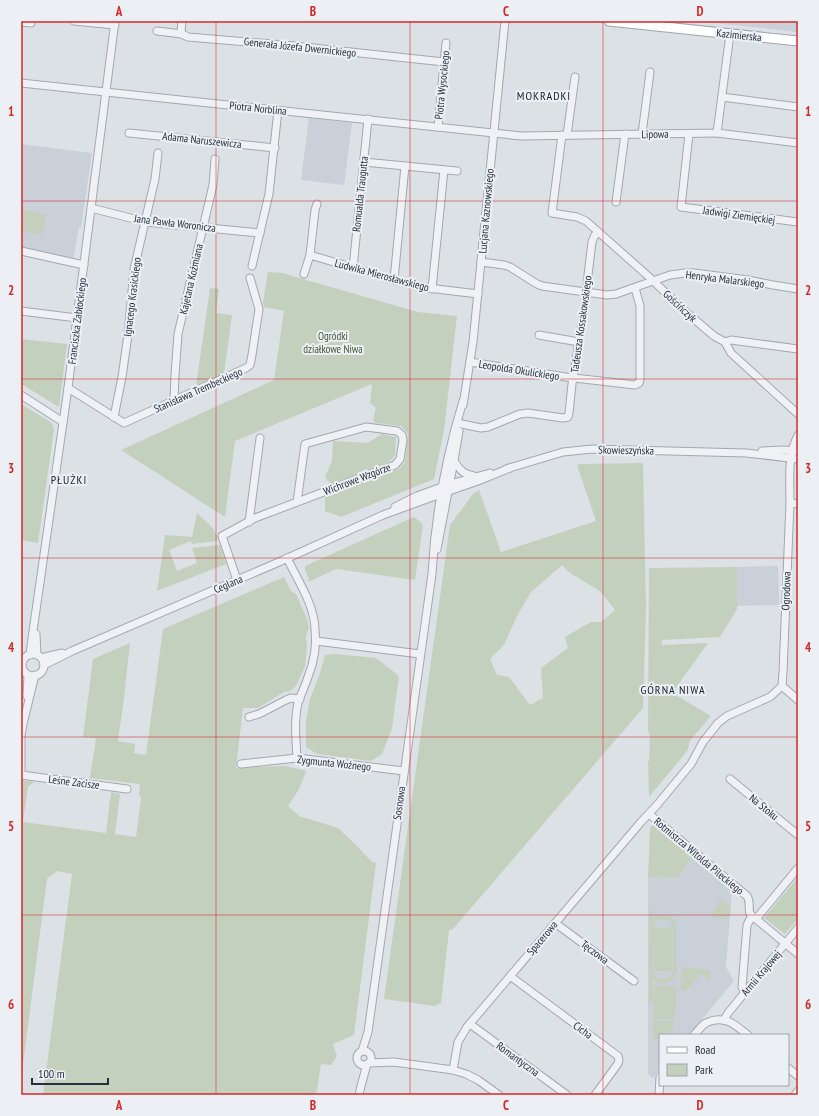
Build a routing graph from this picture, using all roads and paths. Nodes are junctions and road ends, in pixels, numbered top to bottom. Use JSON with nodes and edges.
{"nodes":[{"id":1,"x":74,"y":21,"type":"edge"},
{"id":2,"x":182,"y":21,"type":"edge"},
{"id":3,"x":505,"y":21,"type":"edge"},
{"id":4,"x":609,"y":21,"type":"edge"},
{"id":5,"x":21,"y":22,"type":"edge"},
{"id":6,"x":31,"y":23,"type":"dead end"},
{"id":7,"x":115,"y":23,"type":"edge"},
{"id":8,"x":157,"y":31,"type":"dead end"},
{"id":9,"x":182,"y":34,"type":"junction"},
{"id":10,"x":730,"y":34,"type":"junction"},
{"id":11,"x":798,"y":41,"type":"edge"},
{"id":12,"x":446,"y":43,"type":"dead end"},
{"id":13,"x":444,"y":62,"type":"junction"},
{"id":14,"x":650,"y":72,"type":"dead end"},
{"id":15,"x":575,"y":77,"type":"dead end"},
{"id":16,"x":21,"y":83,"type":"edge"},
{"id":17,"x":106,"y":92,"type":"junction"},
{"id":18,"x":722,"y":97,"type":"junction"},
{"id":19,"x":798,"y":107,"type":"edge"},
{"id":20,"x":278,"y":110,"type":"junction"},
{"id":21,"x":368,"y":119,"type":"junction"},
{"id":22,"x":438,"y":127,"type":"junction"},
{"id":23,"x":130,"y":133,"type":"dead end"},
{"id":24,"x":494,"y":133,"type":"junction"},
{"id":25,"x":717,"y":133,"type":"junction"},
{"id":26,"x":625,"y":134,"type":"junction"},
{"id":27,"x":642,"y":134,"type":"junction"},
{"id":28,"x":689,"y":134,"type":"junction"},
{"id":29,"x":565,"y":135,"type":"junction"},
{"id":30,"x":798,"y":143,"type":"edge"},
{"id":31,"x":275,"y":148,"type":"junction"},
{"id":32,"x":158,"y":153,"type":"dead end"},
{"id":33,"x":215,"y":159,"type":"dead end"},
{"id":34,"x":364,"y":162,"type":"junction"},
{"id":35,"x":405,"y":166,"type":"junction"},
{"id":36,"x":444,"y":170,"type":"junction"},
{"id":37,"x":457,"y":171,"type":"dead end"},
{"id":38,"x":616,"y":202,"type":"dead end"},
{"id":39,"x":317,"y":204,"type":"dead end"},
{"id":40,"x":91,"y":208,"type":"junction"},
{"id":41,"x":146,"y":222,"type":"junction"},
{"id":42,"x":798,"y":222,"type":"edge"},
{"id":43,"x":203,"y":228,"type":"junction"},
{"id":44,"x":598,"y":232,"type":"junction"},
{"id":45,"x":260,"y":233,"type":"junction"},
{"id":46,"x":21,"y":251,"type":"edge"},
{"id":47,"x":310,"y":255,"type":"junction"},
{"id":48,"x":482,"y":262,"type":"junction"},
{"id":49,"x":84,"y":266,"type":"junction"},
{"id":50,"x":252,"y":266,"type":"dead end"},
{"id":51,"x":353,"y":268,"type":"junction"},
{"id":52,"x":304,"y":274,"type":"dead end"},
{"id":53,"x":250,"y":278,"type":"dead end"},
{"id":54,"x":394,"y":280,"type":"junction"},
{"id":55,"x":654,"y":282,"type":"junction"},
{"id":56,"x":635,"y":288,"type":"junction"},
{"id":57,"x":432,"y":289,"type":"junction"},
{"id":58,"x":798,"y":289,"type":"edge"},
{"id":59,"x":587,"y":293,"type":"junction"},
{"id":60,"x":478,"y":294,"type":"junction"},
{"id":61,"x":21,"y":311,"type":"edge"},
{"id":62,"x":77,"y":318,"type":"junction"},
{"id":63,"x":539,"y":335,"type":"dead end"},
{"id":64,"x":580,"y":342,"type":"junction"},
{"id":65,"x":724,"y":342,"type":"junction"},
{"id":66,"x":798,"y":349,"type":"edge"},
{"id":67,"x":470,"y":362,"type":"junction"},
{"id":68,"x":573,"y":378,"type":"junction"},
{"id":69,"x":68,"y":388,"type":"junction"},
{"id":70,"x":21,"y":395,"type":"edge"},
{"id":71,"x":174,"y":400,"type":"junction"},
{"id":72,"x":798,"y":414,"type":"edge"},
{"id":73,"x":114,"y":417,"type":"junction"},
{"id":74,"x":63,"y":422,"type":"junction"},
{"id":75,"x":458,"y":423,"type":"junction"},
{"id":76,"x":798,"y":435,"type":"edge"},
{"id":77,"x":260,"y":438,"type":"dead end"},
{"id":78,"x":797,"y":450,"type":"edge"},
{"id":79,"x":746,"y":452,"type":"junction"},
{"id":80,"x":795,"y":459,"type":"edge"},
{"id":81,"x":454,"y":461,"type":"junction"},
{"id":82,"x":510,"y":468,"type":"junction"},
{"id":83,"x":476,"y":476,"type":"junction"},
{"id":84,"x":446,"y":489,"type":"junction"},
{"id":85,"x":790,"y":500,"type":"junction"},
{"id":86,"x":424,"y":501,"type":"junction"},
{"id":87,"x":297,"y":502,"type":"junction"},
{"id":88,"x":798,"y":504,"type":"edge"},
{"id":89,"x":439,"y":511,"type":"junction"},
{"id":90,"x":383,"y":515,"type":"junction"},
{"id":91,"x":249,"y":522,"type":"junction"},
{"id":92,"x":287,"y":558,"type":"junction"},
{"id":93,"x":432,"y":574,"type":"junction"},
{"id":94,"x":237,"y":580,"type":"junction"},
{"id":95,"x":316,"y":641,"type":"junction"},
{"id":96,"x":420,"y":654,"type":"junction"},
{"id":97,"x":38,"y":658,"type":"junction"},
{"id":98,"x":25,"y":669,"type":"edge"},
{"id":99,"x":782,"y":686,"type":"junction"},
{"id":100,"x":300,"y":699,"type":"junction"},
{"id":101,"x":798,"y":700,"type":"edge"},
{"id":102,"x":249,"y":717,"type":"dead end"},
{"id":103,"x":297,"y":758,"type":"junction"},
{"id":104,"x":241,"y":764,"type":"dead end"},
{"id":105,"x":404,"y":771,"type":"junction"},
{"id":106,"x":21,"y":775,"type":"edge"},
{"id":107,"x":730,"y":779,"type":"dead end"},
{"id":108,"x":127,"y":789,"type":"dead end"},
{"id":109,"x":649,"y":814,"type":"junction"},
{"id":110,"x":798,"y":835,"type":"edge"},
{"id":111,"x":798,"y":868,"type":"edge"},
{"id":112,"x":754,"y":917,"type":"junction"},
{"id":113,"x":555,"y":923,"type":"junction"},
{"id":114,"x":798,"y":928,"type":"edge"},
{"id":115,"x":786,"y":943,"type":"junction"},
{"id":116,"x":798,"y":954,"type":"edge"},
{"id":117,"x":510,"y":976,"type":"junction"},
{"id":118,"x":634,"y":981,"type":"dead end"},
{"id":119,"x":745,"y":993,"type":"junction"},
{"id":120,"x":724,"y":1020,"type":"junction"},
{"id":121,"x":470,"y":1024,"type":"junction"},
{"id":122,"x":695,"y":1034,"type":"edge"},
{"id":123,"x":747,"y":1034,"type":"edge"},
{"id":124,"x":367,"y":1053,"type":"junction"},
{"id":125,"x":394,"y":1062,"type":"junction"},
{"id":126,"x":360,"y":1063,"type":"junction"},
{"id":127,"x":368,"y":1063,"type":"junction"},
{"id":128,"x":789,"y":1069,"type":"edge"},
{"id":129,"x":453,"y":1070,"type":"junction"},
{"id":130,"x":798,"y":1076,"type":"edge"},
{"id":131,"x":361,"y":1086,"type":"junction"},
{"id":132,"x":798,"y":1091,"type":"edge"},
{"id":133,"x":359,"y":1095,"type":"edge"},
{"id":134,"x":499,"y":1095,"type":"edge"},
{"id":135,"x":567,"y":1095,"type":"edge"},
{"id":136,"x":595,"y":1095,"type":"edge"},
{"id":137,"x":795,"y":1095,"type":"edge"}],
"edges":[{"from":1,"to":7,"type":"street"},
{"from":2,"to":9,"type":"street"},
{"from":3,"to":24,"type":"street","name":"Lucjana Kaznowskiego"},
{"from":4,"to":10,"type":"main road","name":"Kazimierska"},
{"from":5,"to":6,"type":"street"},
{"from":7,"to":17,"type":"street","name":"Franciszka Zabłockiego"},
{"from":8,"to":9,"type":"street","name":"Generała Józefa Dwernickiego"},
{"from":9,"to":13,"type":"street","name":"Generała Józefa Dwernickiego"},
{"from":10,"to":11,"type":"main road","name":"Kazimierska"},
{"from":10,"to":18,"type":"street"},
{"from":12,"to":13,"type":"street","name":"Piotra Wysockiego"},
{"from":13,"to":22,"type":"street","name":"Piotra Wysockiego"},
{"from":14,"to":27,"type":"street"},
{"from":15,"to":29,"type":"street"},
{"from":16,"to":17,"type":"street","name":"Piotra Norblina"},
{"from":17,"to":20,"type":"street","name":"Piotra Norblina"},
{"from":17,"to":40,"type":"street","name":"Franciszka Zabłockiego"},
{"from":18,"to":19,"type":"street"},
{"from":18,"to":25,"type":"street"},
{"from":20,"to":21,"type":"street","name":"Piotra Norblina"},
{"from":20,"to":31,"type":"street"},
{"from":21,"to":22,"type":"street","name":"Piotra Norblina"},
{"from":21,"to":34,"type":"street","name":"Romualda Traugutta"},
{"from":22,"to":24,"type":"street","name":"Piotra Norblina"},
{"from":23,"to":31,"type":"street","name":"Adama Naruszewicza"},
{"from":24,"to":29,"type":"street","name":"Lipowa"},
{"from":24,"to":48,"type":"street","name":"Lucjana Kaznowskiego"},
{"from":25,"to":28,"type":"street","name":"Lipowa"},
{"from":25,"to":30,"type":"street","name":"Lipowa"},
{"from":26,"to":27,"type":"street","name":"Lipowa"},
{"from":26,"to":29,"type":"street","name":"Lipowa"},
{"from":26,"to":38,"type":"street"},
{"from":27,"to":28,"type":"street","name":"Lipowa"},
{"from":28,"to":42,"type":"street","name":"Jadwigi Ziemięckiej"},
{"from":29,"to":44,"type":"street","name":"Gościńczyk"},
{"from":31,"to":45,"type":"street"},
{"from":32,"to":41,"type":"street","name":"Ignacego Krasickiego"},
{"from":33,"to":43,"type":"street","name":"Kajetana Koźmiana"},
{"from":34,"to":35,"type":"street"},
{"from":34,"to":51,"type":"street","name":"Romualda Traugutta"},
{"from":35,"to":36,"type":"street"},
{"from":35,"to":54,"type":"street"},
{"from":36,"to":37,"type":"street"},
{"from":36,"to":57,"type":"street"},
{"from":39,"to":47,"type":"street"},
{"from":40,"to":41,"type":"street","name":"Jana Pawła Woronicza"},
{"from":40,"to":49,"type":"street","name":"Franciszka Zabłockiego"},
{"from":41,"to":43,"type":"street","name":"Jana Pawła Woronicza"},
{"from":41,"to":73,"type":"street","name":"Ignacego Krasickiego"},
{"from":43,"to":45,"type":"street","name":"Jana Pawła Woronicza"},
{"from":43,"to":71,"type":"street","name":"Kajetana Koźmiana"},
{"from":44,"to":55,"type":"street","name":"Gościńczyk"},
{"from":44,"to":59,"type":"street","name":"Tadeusza Kossakowskiego"},
{"from":45,"to":50,"type":"street"},
{"from":46,"to":49,"type":"street"},
{"from":47,"to":51,"type":"street","name":"Ludwika Mierosławskiego"},
{"from":47,"to":52,"type":"street"},
{"from":48,"to":59,"type":"street","name":"Henryka Malarskiego"},
{"from":48,"to":60,"type":"street","name":"Lucjana Kaznowskiego"},
{"from":49,"to":62,"type":"street","name":"Franciszka Zabłockiego"},
{"from":51,"to":54,"type":"street","name":"Ludwika Mierosławskiego"},
{"from":53,"to":71,"type":"street","name":"Stanisława Trembeckiego"},
{"from":54,"to":57,"type":"street","name":"Ludwika Mierosławskiego"},
{"from":55,"to":56,"type":"street","name":"Henryka Malarskiego"},
{"from":55,"to":58,"type":"street","name":"Henryka Malarskiego"},
{"from":55,"to":65,"type":"street","name":"Gościńczyk"},
{"from":56,"to":59,"type":"street","name":"Henryka Malarskiego"},
{"from":56,"to":68,"type":"street","name":"Leopolda Okulickiego"},
{"from":57,"to":60,"type":"street","name":"Ludwika Mierosławskiego"},
{"from":59,"to":64,"type":"street","name":"Tadeusza Kossakowskiego"},
{"from":60,"to":67,"type":"street","name":"Lucjana Kaznowskiego"},
{"from":61,"to":62,"type":"street"},
{"from":62,"to":69,"type":"street","name":"Franciszka Zabłockiego"},
{"from":63,"to":64,"type":"street"},
{"from":64,"to":68,"type":"street","name":"Tadeusza Kossakowskiego"},
{"from":65,"to":66,"type":"street"},
{"from":65,"to":72,"type":"street","name":"Gościńczyk"},
{"from":67,"to":68,"type":"street","name":"Leopolda Okulickiego"},
{"from":67,"to":75,"type":"street","name":"Lucjana Kaznowskiego"},
{"from":68,"to":75,"type":"street","name":"Tadeusza Kossakowskiego"},
{"from":69,"to":73,"type":"street","name":"Stanisława Trembeckiego"},
{"from":69,"to":74,"type":"street","name":"Franciszka Zabłockiego"},
{"from":70,"to":74,"type":"street"},
{"from":71,"to":73,"type":"street","name":"Stanisława Trembeckiego"},
{"from":74,"to":97,"type":"street","name":"Franciszka Zabłockiego"},
{"from":75,"to":81,"type":"street","name":"Lucjana Kaznowskiego"},
{"from":75,"to":84,"type":"street","name":"Lucjana Kaznowskiego"},
{"from":76,"to":78,"type":"street"},
{"from":77,"to":91,"type":"street"},
{"from":78,"to":79,"type":"street","name":"Skowieszyńska"},
{"from":78,"to":80,"type":"street"},
{"from":79,"to":80,"type":"street","name":"Skowieszyńska"},
{"from":79,"to":82,"type":"street","name":"Skowieszyńska"},
{"from":80,"to":85,"type":"street","name":"Ogrodowa"},
{"from":81,"to":83,"type":"street"},
{"from":81,"to":84,"type":"street","name":"Lucjana Kaznowskiego"},
{"from":82,"to":83,"type":"street","name":"Skowieszyńska"},
{"from":82,"to":84,"type":"street","name":"Skowieszyńska"},
{"from":83,"to":84,"type":"street","name":"Skowieszyńska"},
{"from":84,"to":86,"type":"street","name":"Ceglana"},
{"from":84,"to":89,"type":"street","name":"Sosnowa"},
{"from":84,"to":90,"type":"street","name":"Ceglana"},
{"from":84,"to":93,"type":"street","name":"Sosnowa"},
{"from":85,"to":88,"type":"street"},
{"from":85,"to":99,"type":"street","name":"Ogrodowa"},
{"from":86,"to":89,"type":"street"},
{"from":86,"to":90,"type":"street","name":"Ceglana"},
{"from":87,"to":87,"type":"street","name":"Wichrowe Wzgórze"},
{"from":87,"to":91,"type":"street","name":"Wichrowe Wzgórze"},
{"from":89,"to":93,"type":"street","name":"Sosnowa"},
{"from":90,"to":92,"type":"street","name":"Ceglana"},
{"from":91,"to":94,"type":"street","name":"Wichrowe Wzgórze"},
{"from":92,"to":94,"type":"street","name":"Ceglana"},
{"from":92,"to":95,"type":"street"},
{"from":93,"to":96,"type":"street","name":"Sosnowa"},
{"from":94,"to":97,"type":"street","name":"Ceglana"},
{"from":95,"to":96,"type":"street"},
{"from":95,"to":100,"type":"street"},
{"from":96,"to":105,"type":"street","name":"Sosnowa"},
{"from":97,"to":98,"type":"street"},
{"from":97,"to":98,"type":"street"},
{"from":98,"to":106,"type":"street"},
{"from":99,"to":101,"type":"street"},
{"from":99,"to":109,"type":"street","name":"Spacerowa"},
{"from":100,"to":102,"type":"street"},
{"from":100,"to":103,"type":"street"},
{"from":103,"to":104,"type":"street","name":"Zygmunta Woźnego"},
{"from":103,"to":105,"type":"street","name":"Zygmunta Woźnego"},
{"from":105,"to":124,"type":"street","name":"Sosnowa"},
{"from":106,"to":108,"type":"street","name":"Leśne Zacisze"},
{"from":107,"to":110,"type":"street","name":"Na Stoku"},
{"from":109,"to":112,"type":"street","name":"Rotmistrza Witolda Pileckiego"},
{"from":109,"to":113,"type":"street","name":"Spacerowa"},
{"from":111,"to":112,"type":"street"},
{"from":112,"to":115,"type":"street"},
{"from":112,"to":119,"type":"street","name":"Rotmistrza Witolda Pileckiego"},
{"from":113,"to":117,"type":"street","name":"Spacerowa"},
{"from":113,"to":118,"type":"street","name":"Tęczowa"},
{"from":114,"to":115,"type":"street","name":"Armii Krajowej"},
{"from":115,"to":116,"type":"street"},
{"from":115,"to":119,"type":"street","name":"Armii Krajowej"},
{"from":117,"to":121,"type":"street","name":"Spacerowa"},
{"from":117,"to":136,"type":"street","name":"Cicha"},
{"from":119,"to":120,"type":"street","name":"Armii Krajowej"},
{"from":120,"to":122,"type":"street"},
{"from":120,"to":123,"type":"street"},
{"from":121,"to":129,"type":"street","name":"Spacerowa"},
{"from":121,"to":135,"type":"street","name":"Romantyczna"},
{"from":124,"to":125,"type":"street"},
{"from":124,"to":126,"type":"street"},
{"from":124,"to":127,"type":"street"},
{"from":125,"to":127,"type":"street"},
{"from":125,"to":129,"type":"street"},
{"from":126,"to":127,"type":"street"},
{"from":126,"to":131,"type":"street"},
{"from":127,"to":131,"type":"street"},
{"from":128,"to":130,"type":"street"},
{"from":129,"to":134,"type":"street"},
{"from":131,"to":133,"type":"street"},
{"from":132,"to":137,"type":"street"}]}
